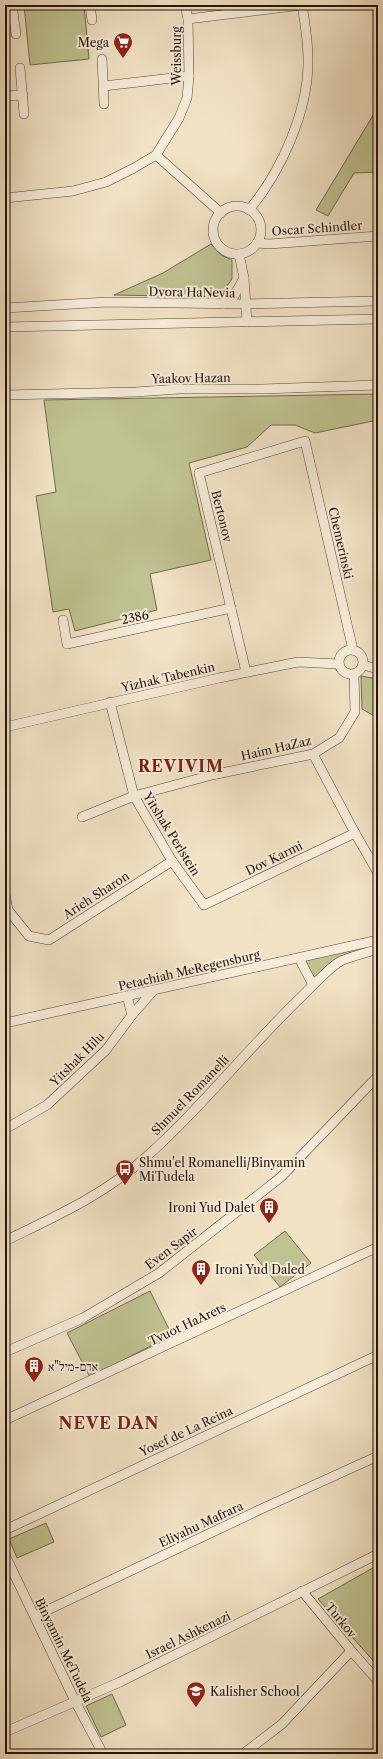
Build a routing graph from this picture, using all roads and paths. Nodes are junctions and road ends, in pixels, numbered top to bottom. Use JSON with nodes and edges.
{"nodes":[{"id":1,"x":12,"y":5,"type":"edge"},
{"id":2,"x":90,"y":5,"type":"edge"},
{"id":3,"x":185,"y":5,"type":"edge"},
{"id":4,"x":302,"y":5,"type":"edge"},
{"id":5,"x":5,"y":6,"type":"edge"},
{"id":6,"x":188,"y":19,"type":"junction"},
{"id":7,"x":92,"y":20,"type":"dead end"},
{"id":8,"x":16,"y":34,"type":"dead end"},
{"id":9,"x":102,"y":59,"type":"dead end"},
{"id":10,"x":20,"y":68,"type":"dead end"},
{"id":11,"x":189,"y":76,"type":"junction"},
{"id":12,"x":104,"y":86,"type":"junction"},
{"id":13,"x":23,"y":95,"type":"junction"},
{"id":14,"x":5,"y":96,"type":"edge"},
{"id":15,"x":104,"y":104,"type":"dead end"},
{"id":16,"x":24,"y":114,"type":"dead end"},
{"id":17,"x":156,"y":155,"type":"junction"},
{"id":18,"x":5,"y":198,"type":"edge"},
{"id":19,"x":249,"y":210,"type":"junction"},
{"id":20,"x":221,"y":212,"type":"junction"},
{"id":21,"x":378,"y":236,"type":"edge"},
{"id":22,"x":257,"y":243,"type":"junction"},
{"id":23,"x":239,"y":254,"type":"junction"},
{"id":24,"x":244,"y":278,"type":"junction"},
{"id":25,"x":378,"y":301,"type":"edge"},
{"id":26,"x":223,"y":304,"type":"junction"},
{"id":27,"x":246,"y":304,"type":"junction"},
{"id":28,"x":5,"y":308,"type":"edge"},
{"id":29,"x":378,"y":319,"type":"edge"},
{"id":30,"x":247,"y":322,"type":"junction"},
{"id":31,"x":5,"y":327,"type":"edge"},
{"id":32,"x":378,"y":384,"type":"edge"},
{"id":33,"x":5,"y":396,"type":"edge"},
{"id":34,"x":304,"y":441,"type":"joint"},
{"id":35,"x":231,"y":608,"type":"junction"},
{"id":36,"x":63,"y":620,"type":"dead end"},
{"id":37,"x":353,"y":650,"type":"junction"},
{"id":38,"x":339,"y":664,"type":"junction"},
{"id":39,"x":363,"y":665,"type":"junction"},
{"id":40,"x":378,"y":669,"type":"edge"},
{"id":41,"x":246,"y":672,"type":"junction"},
{"id":42,"x":354,"y":674,"type":"junction"},
{"id":43,"x":110,"y":702,"type":"junction"},
{"id":44,"x":5,"y":727,"type":"edge"},
{"id":45,"x":313,"y":754,"type":"junction"},
{"id":46,"x":134,"y":796,"type":"junction"},
{"id":47,"x":82,"y":818,"type":"dead end"},
{"id":48,"x":354,"y":833,"type":"junction"},
{"id":49,"x":172,"y":861,"type":"junction"},
{"id":50,"x":378,"y":873,"type":"edge"},
{"id":51,"x":5,"y":896,"type":"edge"},
{"id":52,"x":204,"y":905,"type":"joint"},
{"id":53,"x":378,"y":940,"type":"edge"},
{"id":54,"x":378,"y":949,"type":"edge"},
{"id":55,"x":299,"y":958,"type":"junction"},
{"id":56,"x":313,"y":986,"type":"junction"},
{"id":57,"x":153,"y":991,"type":"junction"},
{"id":58,"x":127,"y":996,"type":"junction"},
{"id":59,"x":132,"y":1015,"type":"junction"},
{"id":60,"x":5,"y":1023,"type":"edge"},
{"id":61,"x":378,"y":1076,"type":"edge"},
{"id":62,"x":5,"y":1129,"type":"edge"},
{"id":63,"x":5,"y":1241,"type":"edge"},
{"id":64,"x":378,"y":1247,"type":"edge"},
{"id":65,"x":5,"y":1352,"type":"edge"},
{"id":66,"x":378,"y":1355,"type":"edge"},
{"id":67,"x":5,"y":1420,"type":"edge"},
{"id":68,"x":378,"y":1456,"type":"edge"},
{"id":69,"x":5,"y":1530,"type":"edge"},
{"id":70,"x":378,"y":1554,"type":"edge"},
{"id":71,"x":5,"y":1555,"type":"edge"},
{"id":72,"x":302,"y":1591,"type":"junction"},
{"id":73,"x":35,"y":1616,"type":"junction"},
{"id":74,"x":351,"y":1651,"type":"junction"},
{"id":75,"x":378,"y":1680,"type":"edge"},
{"id":76,"x":75,"y":1701,"type":"junction"},
{"id":77,"x":5,"y":1732,"type":"edge"},
{"id":78,"x":103,"y":1754,"type":"edge"},
{"id":79,"x":244,"y":1754,"type":"edge"}],
"edges":[{"from":1,"to":5,"type":"street"},
{"from":1,"to":8,"type":"street"},
{"from":2,"to":7,"type":"street"},
{"from":3,"to":6,"type":"street","name":"Weissburg"},
{"from":4,"to":6,"type":"street"},
{"from":4,"to":19,"type":"street"},
{"from":6,"to":11,"type":"street","name":"Weissburg"},
{"from":9,"to":12,"type":"street"},
{"from":10,"to":13,"type":"street"},
{"from":11,"to":12,"type":"street"},
{"from":11,"to":17,"type":"street","name":"Weissburg"},
{"from":12,"to":15,"type":"street"},
{"from":13,"to":14,"type":"street"},
{"from":13,"to":16,"type":"street"},
{"from":17,"to":18,"type":"street","name":"Weissburg"},
{"from":17,"to":20,"type":"street"},
{"from":19,"to":20,"type":"street"},
{"from":19,"to":22,"type":"street"},
{"from":20,"to":23,"type":"street"},
{"from":21,"to":22,"type":"street","name":"Oscar Schindler"},
{"from":22,"to":23,"type":"street"},
{"from":23,"to":24,"type":"street"},
{"from":24,"to":26,"type":"street"},
{"from":24,"to":27,"type":"street"},
{"from":25,"to":27,"type":"street","name":"Dvora HaNevia"},
{"from":26,"to":27,"type":"street","name":"Dvora HaNevia"},
{"from":26,"to":28,"type":"street","name":"Dvora HaNevia"},
{"from":27,"to":30,"type":"street"},
{"from":29,"to":30,"type":"street"},
{"from":30,"to":31,"type":"street"},
{"from":32,"to":33,"type":"street","name":"Yaakov Hazan"},
{"from":34,"to":35,"type":"street","name":"Bertonov"},
{"from":34,"to":37,"type":"street","name":"Chemerinski"},
{"from":35,"to":36,"type":"street","name":"2386"},
{"from":35,"to":41,"type":"street","name":"Bertonov"},
{"from":37,"to":38,"type":"street"},
{"from":37,"to":39,"type":"street"},
{"from":38,"to":41,"type":"street","name":"Yizhak Tabenkin"},
{"from":38,"to":42,"type":"street"},
{"from":39,"to":40,"type":"street"},
{"from":39,"to":42,"type":"street"},
{"from":41,"to":43,"type":"street","name":"Yizhak Tabenkin"},
{"from":42,"to":45,"type":"street","name":"Haim HaZaz"},
{"from":43,"to":44,"type":"street","name":"Yizhak Tabenkin"},
{"from":43,"to":46,"type":"street","name":"Yitshak Perlstein"},
{"from":45,"to":46,"type":"street","name":"Haim HaZaz"},
{"from":45,"to":48,"type":"street"},
{"from":46,"to":47,"type":"street","name":"Haim HaZaz"},
{"from":46,"to":49,"type":"street","name":"Yitshak Perlstein"},
{"from":48,"to":50,"type":"street"},
{"from":48,"to":52,"type":"street","name":"Dov Karmi"},
{"from":49,"to":51,"type":"street","name":"Arieh Sharon"},
{"from":49,"to":52,"type":"street","name":"Yitshak Perlstein"},
{"from":53,"to":55,"type":"street","name":"Petachiah MeRegensburg"},
{"from":54,"to":56,"type":"street","name":"Shmuel Romanelli"},
{"from":55,"to":56,"type":"street"},
{"from":55,"to":57,"type":"street","name":"Petachiah MeRegensburg"},
{"from":56,"to":63,"type":"street","name":"Shmuel Romanelli"},
{"from":57,"to":58,"type":"street","name":"Petachiah MeRegensburg"},
{"from":57,"to":59,"type":"street","name":"Yitshak Hilu"},
{"from":58,"to":59,"type":"street"},
{"from":58,"to":60,"type":"street","name":"Petachiah MeRegensburg"},
{"from":59,"to":62,"type":"street","name":"Yitshak Hilu"},
{"from":61,"to":65,"type":"street","name":"Even Sapir"},
{"from":64,"to":67,"type":"street","name":"Tvuot HaArets"},
{"from":66,"to":69,"type":"street","name":"Yosef de La Reina"},
{"from":68,"to":73,"type":"street","name":"Eliyahu Mafrara"},
{"from":70,"to":72,"type":"street","name":"Israel Ashkenazi"},
{"from":71,"to":73,"type":"street","name":"Binyamin MeTudela"},
{"from":72,"to":74,"type":"street","name":"Turkov"},
{"from":72,"to":76,"type":"street","name":"Israel Ashkenazi"},
{"from":73,"to":76,"type":"street","name":"Binyamin MeTudela"},
{"from":74,"to":75,"type":"street","name":"Turkov"},
{"from":74,"to":79,"type":"street"},
{"from":76,"to":77,"type":"street","name":"Israel Ashkenazi"},
{"from":76,"to":78,"type":"street","name":"Binyamin MeTudela"}]}
